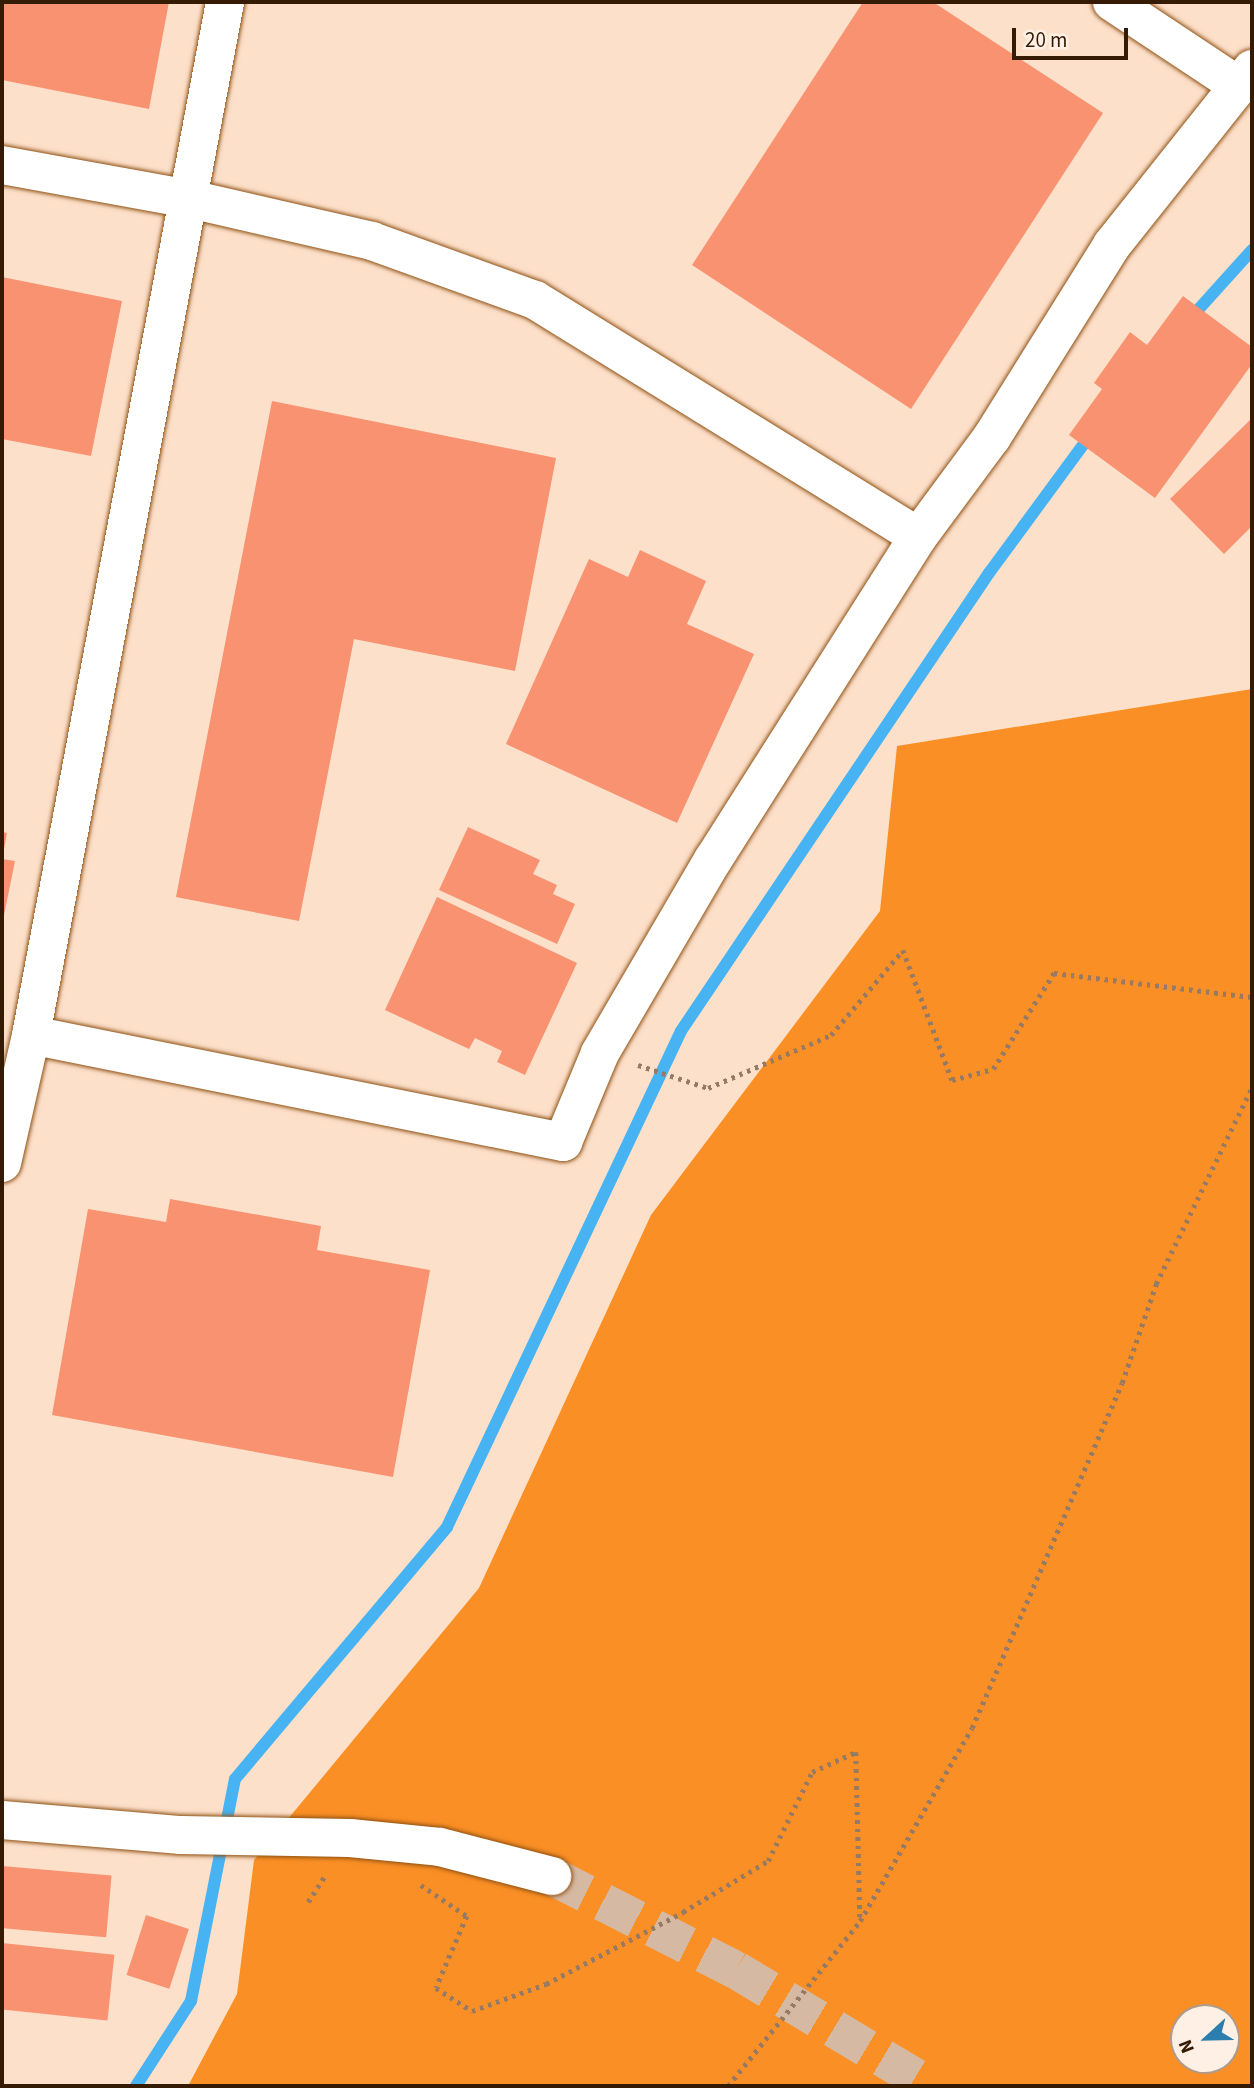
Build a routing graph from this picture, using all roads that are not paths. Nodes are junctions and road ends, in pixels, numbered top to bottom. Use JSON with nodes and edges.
{"nodes":[{"id":1,"x":225,"y":2,"type":"edge"},
{"id":2,"x":1112,"y":2,"type":"edge"},
{"id":3,"x":1244,"y":76,"type":"edge"},
{"id":4,"x":2,"y":165,"type":"edge"},
{"id":5,"x":190,"y":199,"type":"junction"},
{"id":6,"x":918,"y":537,"type":"junction"},
{"id":7,"x":31,"y":1035,"type":"junction"},
{"id":8,"x":2,"y":1163,"type":"edge"},
{"id":9,"x":2,"y":1820,"type":"edge"},
{"id":10,"x":552,"y":1876,"type":"tunnel mouth"}],
"edges":[{"from":1,"to":5,"type":"street"},
{"from":2,"to":3,"type":"street"},
{"from":3,"to":6,"type":"street"},
{"from":4,"to":5,"type":"street"},
{"from":5,"to":6,"type":"street"},
{"from":5,"to":7,"type":"street"},
{"from":6,"to":7,"type":"street"},
{"from":7,"to":8,"type":"street"},
{"from":9,"to":10,"type":"street"}]}
